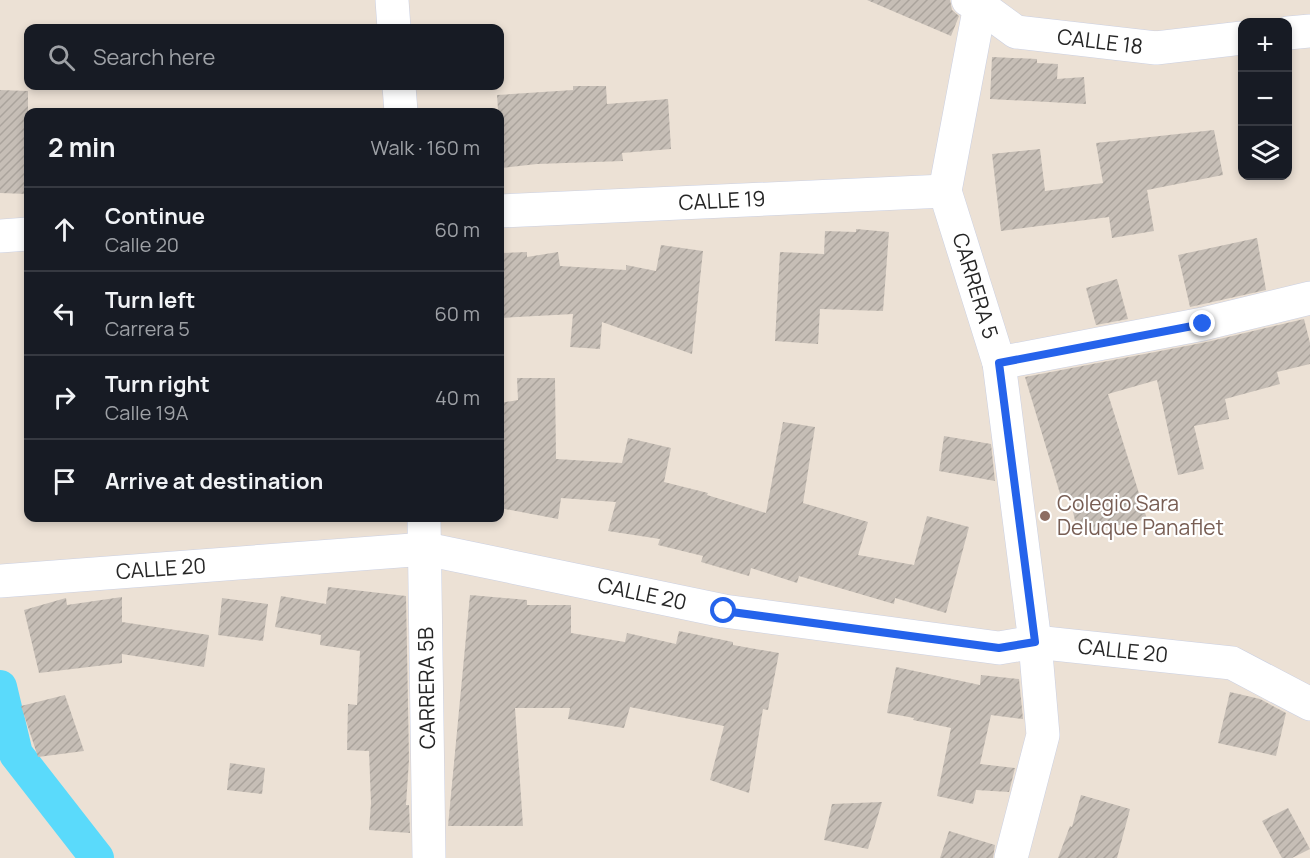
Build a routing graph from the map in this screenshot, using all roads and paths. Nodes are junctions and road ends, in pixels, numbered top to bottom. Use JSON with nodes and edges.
{"nodes":[{"id":1,"x":392,"y":0,"type":"edge"},
{"id":2,"x":976,"y":2,"type":"edge"},
{"id":3,"x":394,"y":24,"type":"edge"},
{"id":4,"x":1310,"y":31,"type":"edge"},
{"id":5,"x":1292,"y":33,"type":"edge"},
{"id":6,"x":1238,"y":38,"type":"edge"},
{"id":7,"x":399,"y":90,"type":"edge"},
{"id":8,"x":401,"y":108,"type":"edge"},
{"id":9,"x":945,"y":191,"type":"junction"},
{"id":10,"x":504,"y":211,"type":"edge"},
{"id":11,"x":24,"y":234,"type":"edge"},
{"id":12,"x":0,"y":236,"type":"edge"},
{"id":13,"x":1310,"y":298,"type":"edge"},
{"id":14,"x":999,"y":363,"type":"junction"},
{"id":15,"x":425,"y":533,"type":"edge"},
{"id":16,"x":0,"y":581,"type":"edge"},
{"id":17,"x":1035,"y":642,"type":"junction"},
{"id":18,"x":1310,"y":704,"type":"edge"},
{"id":19,"x":429,"y":858,"type":"edge"},
{"id":20,"x":1011,"y":858,"type":"edge"}],
"edges":[{"from":1,"to":3,"type":"street"},
{"from":2,"to":6,"type":"street","name":"CALLE 18"},
{"from":2,"to":9,"type":"street","name":"CARRERA 5"},
{"from":4,"to":5,"type":"street"},
{"from":7,"to":8,"type":"street"},
{"from":9,"to":10,"type":"street","name":"CALLE 19"},
{"from":9,"to":14,"type":"street","name":"CARRERA 5"},
{"from":11,"to":12,"type":"street"},
{"from":13,"to":14,"type":"street"},
{"from":14,"to":17,"type":"street","name":"CARRERA 5"},
{"from":15,"to":16,"type":"street","name":"CALLE 20"},
{"from":15,"to":17,"type":"street","name":"CALLE 20"},
{"from":15,"to":19,"type":"street","name":"CARRERA 5B"},
{"from":17,"to":18,"type":"street","name":"CALLE 20"},
{"from":17,"to":20,"type":"street","name":"CARRERA 5"}]}
